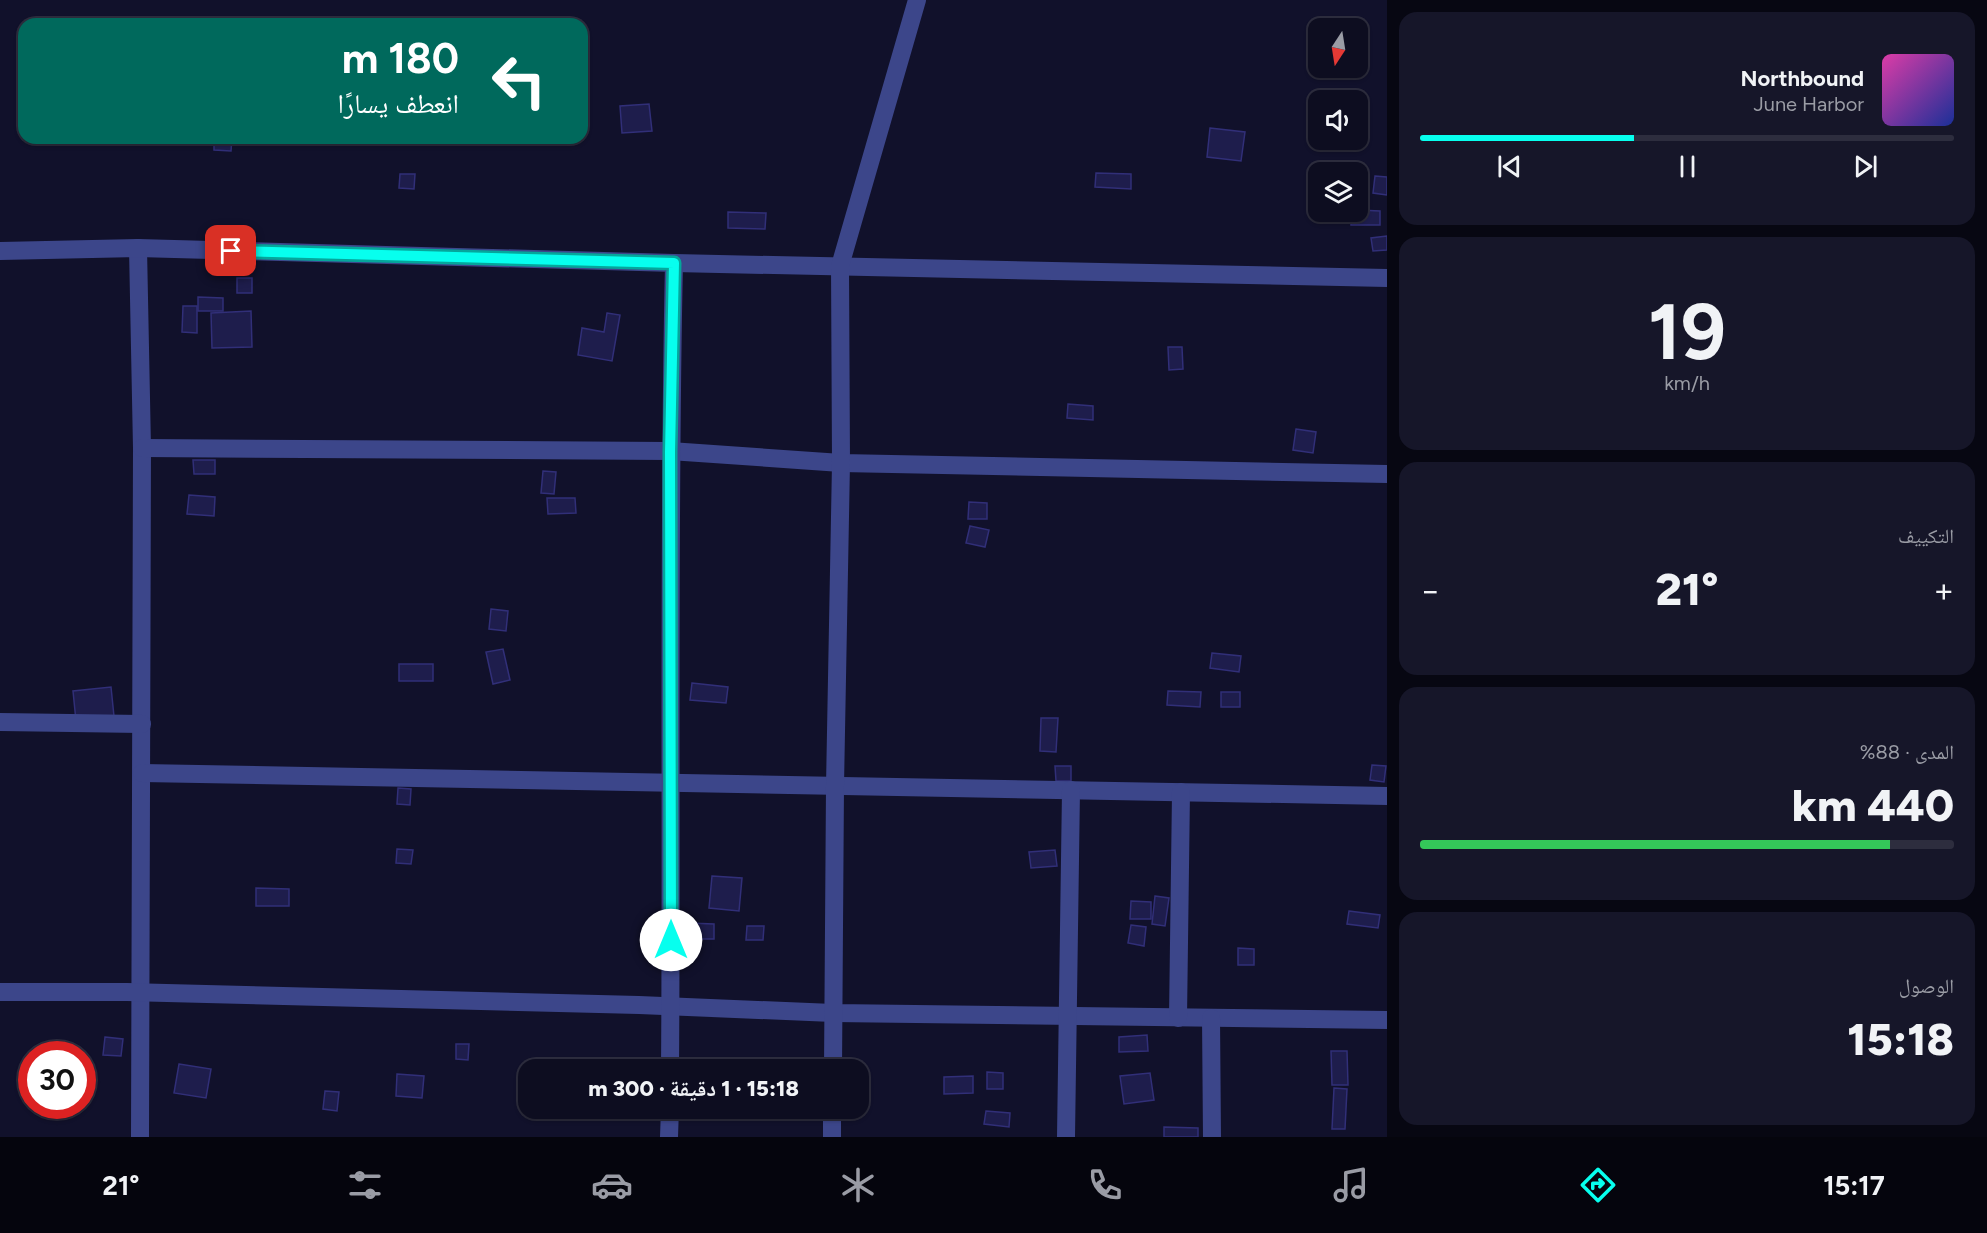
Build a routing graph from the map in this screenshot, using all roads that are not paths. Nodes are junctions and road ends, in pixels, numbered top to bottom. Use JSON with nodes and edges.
{"nodes":[{"id":1,"x":917,"y":0,"type":"edge"},
{"id":2,"x":138,"y":248,"type":"junction"},
{"id":3,"x":0,"y":250,"type":"edge"},
{"id":4,"x":674,"y":263,"type":"junction"},
{"id":5,"x":840,"y":266,"type":"junction"},
{"id":6,"x":1387,"y":278,"type":"edge"},
{"id":7,"x":142,"y":448,"type":"junction"},
{"id":8,"x":670,"y":452,"type":"junction"},
{"id":9,"x":841,"y":463,"type":"junction"},
{"id":10,"x":1387,"y":474,"type":"edge"},
{"id":11,"x":0,"y":722,"type":"edge"},
{"id":12,"x":142,"y":724,"type":"junction"},
{"id":13,"x":142,"y":773,"type":"junction"},
{"id":14,"x":672,"y":784,"type":"junction"},
{"id":15,"x":835,"y":786,"type":"junction"},
{"id":16,"x":1071,"y":790,"type":"junction"},
{"id":17,"x":1181,"y":792,"type":"junction"},
{"id":18,"x":1387,"y":796,"type":"edge"},
{"id":19,"x":0,"y":992,"type":"edge"},
{"id":20,"x":141,"y":992,"type":"junction"},
{"id":21,"x":670,"y":1007,"type":"junction"},
{"id":22,"x":833,"y":1013,"type":"junction"},
{"id":23,"x":1068,"y":1017,"type":"junction"},
{"id":24,"x":1178,"y":1018,"type":"junction"},
{"id":25,"x":1212,"y":1018,"type":"junction"},
{"id":26,"x":1387,"y":1020,"type":"edge"},
{"id":27,"x":670,"y":1059,"type":"edge"},
{"id":28,"x":832,"y":1059,"type":"edge"},
{"id":29,"x":670,"y":1119,"type":"edge"},
{"id":30,"x":832,"y":1119,"type":"edge"},
{"id":31,"x":140,"y":1137,"type":"edge"},
{"id":32,"x":669,"y":1137,"type":"edge"},
{"id":33,"x":832,"y":1137,"type":"edge"},
{"id":34,"x":1066,"y":1137,"type":"edge"},
{"id":35,"x":1212,"y":1137,"type":"edge"}],
"edges":[{"from":1,"to":5,"type":"street"},
{"from":2,"to":3,"type":"street"},
{"from":2,"to":4,"type":"street"},
{"from":2,"to":7,"type":"street"},
{"from":4,"to":5,"type":"street"},
{"from":4,"to":8,"type":"street"},
{"from":5,"to":6,"type":"street"},
{"from":5,"to":9,"type":"street"},
{"from":7,"to":8,"type":"street"},
{"from":7,"to":12,"type":"street"},
{"from":8,"to":9,"type":"street"},
{"from":8,"to":14,"type":"street"},
{"from":9,"to":10,"type":"street"},
{"from":9,"to":15,"type":"street"},
{"from":11,"to":12,"type":"street"},
{"from":12,"to":13,"type":"street"},
{"from":13,"to":14,"type":"street"},
{"from":13,"to":20,"type":"street"},
{"from":14,"to":15,"type":"street"},
{"from":14,"to":21,"type":"street"},
{"from":15,"to":16,"type":"street"},
{"from":15,"to":22,"type":"street"},
{"from":16,"to":17,"type":"street"},
{"from":16,"to":23,"type":"street"},
{"from":17,"to":18,"type":"street"},
{"from":17,"to":24,"type":"street"},
{"from":19,"to":20,"type":"street"},
{"from":20,"to":21,"type":"street"},
{"from":20,"to":31,"type":"street"},
{"from":21,"to":22,"type":"street"},
{"from":21,"to":27,"type":"street"},
{"from":22,"to":23,"type":"street"},
{"from":22,"to":28,"type":"street"},
{"from":23,"to":24,"type":"street"},
{"from":23,"to":34,"type":"street"},
{"from":24,"to":25,"type":"street"},
{"from":25,"to":26,"type":"street"},
{"from":25,"to":35,"type":"street"},
{"from":29,"to":32,"type":"street"},
{"from":30,"to":33,"type":"street"}]}
